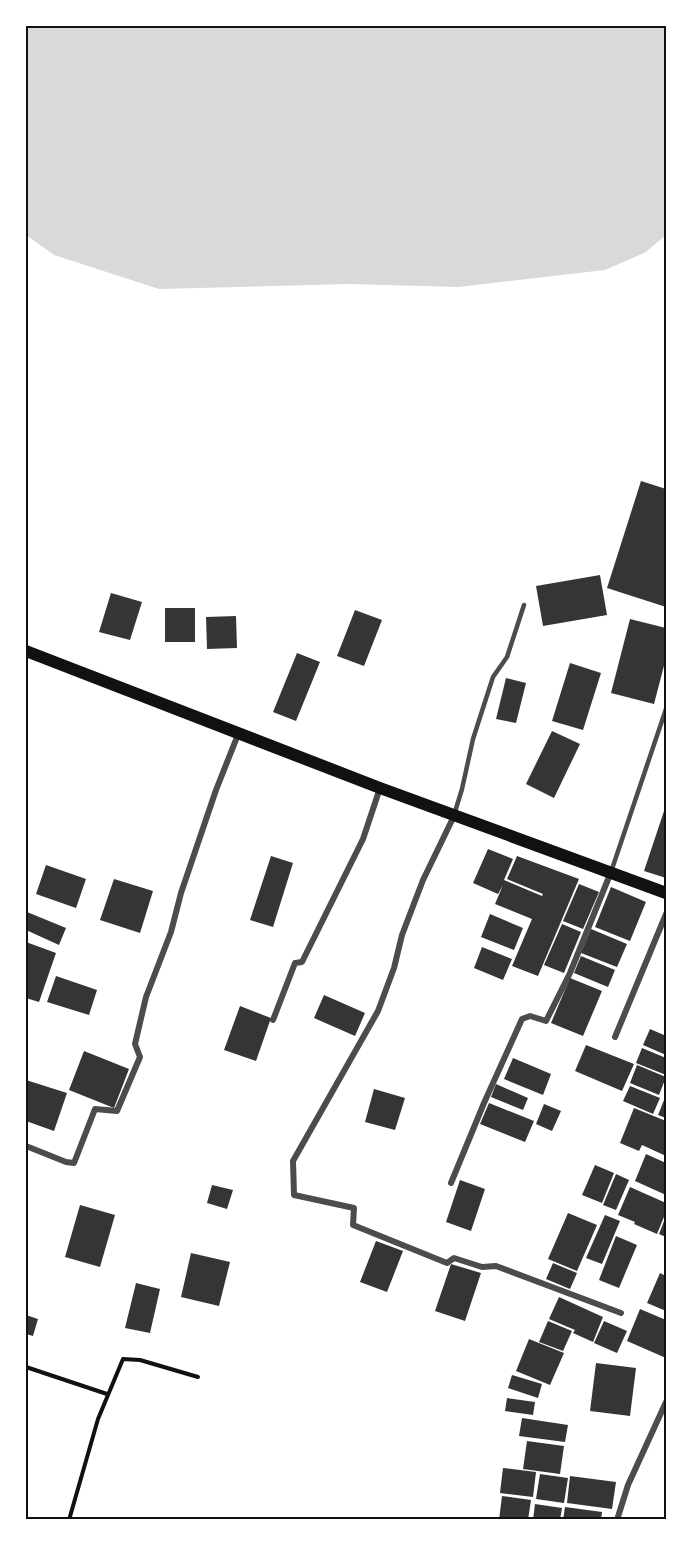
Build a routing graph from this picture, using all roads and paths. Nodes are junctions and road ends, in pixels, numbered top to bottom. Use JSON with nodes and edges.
{"nodes":[{"id":1,"x":524,"y":605,"type":"dead end"},
{"id":2,"x":26,"y":651,"type":"edge"},
{"id":3,"x":666,"y":709,"type":"edge"},
{"id":4,"x":239,"y":732,"type":"junction"},
{"id":5,"x":380,"y":788,"type":"junction"},
{"id":6,"x":454,"y":815,"type":"junction"},
{"id":7,"x":611,"y":872,"type":"junction"},
{"id":8,"x":666,"y":893,"type":"edge"},
{"id":9,"x":666,"y":914,"type":"edge"},
{"id":10,"x":273,"y":1020,"type":"dead end"},
{"id":11,"x":615,"y":1037,"type":"dead end"},
{"id":12,"x":26,"y":1146,"type":"edge"},
{"id":13,"x":451,"y":1183,"type":"dead end"},
{"id":14,"x":621,"y":1313,"type":"dead end"},
{"id":15,"x":26,"y":1367,"type":"edge"},
{"id":16,"x":198,"y":1377,"type":"dead end"},
{"id":17,"x":107,"y":1394,"type":"junction"},
{"id":18,"x":666,"y":1402,"type":"edge"},
{"id":19,"x":69,"y":1520,"type":"edge"},
{"id":20,"x":618,"y":1520,"type":"edge"}],
"edges":[{"from":1,"to":6,"type":"lane"},
{"from":2,"to":4,"type":"main road"},
{"from":3,"to":7,"type":"lane"},
{"from":4,"to":5,"type":"main road"},
{"from":4,"to":12,"type":"street"},
{"from":5,"to":6,"type":"main road"},
{"from":5,"to":10,"type":"street"},
{"from":6,"to":7,"type":"main road"},
{"from":6,"to":14,"type":"street"},
{"from":7,"to":8,"type":"main road"},
{"from":7,"to":13,"type":"street"},
{"from":9,"to":11,"type":"street"},
{"from":15,"to":17,"type":"path"},
{"from":16,"to":17,"type":"path"},
{"from":17,"to":19,"type":"path"},
{"from":18,"to":20,"type":"street"}]}
